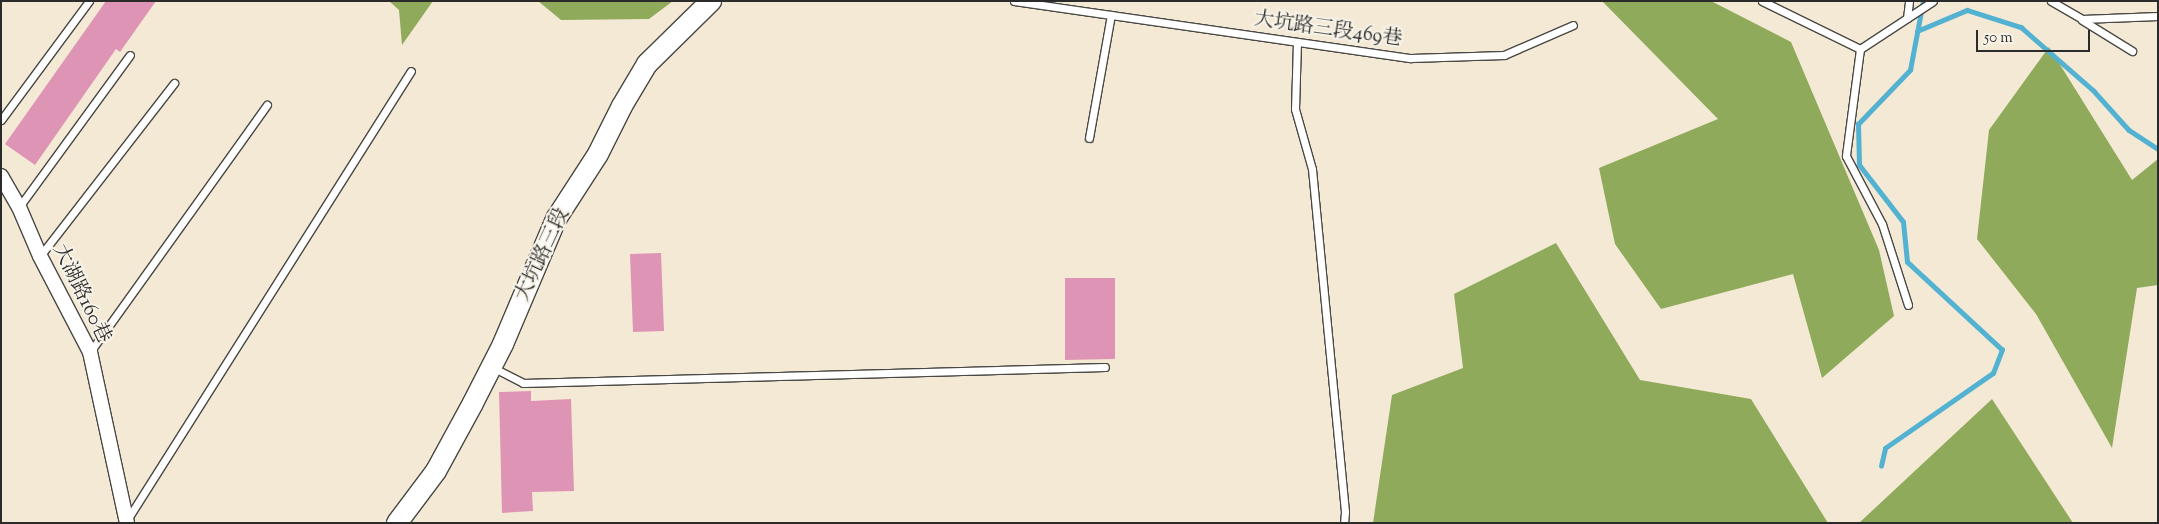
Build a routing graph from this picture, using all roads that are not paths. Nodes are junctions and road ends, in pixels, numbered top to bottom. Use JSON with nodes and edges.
{"nodes":[{"id":1,"x":90,"y":1,"type":"edge"},
{"id":2,"x":710,"y":1,"type":"edge"},
{"id":3,"x":1014,"y":1,"type":"edge"},
{"id":4,"x":1762,"y":1,"type":"edge"},
{"id":5,"x":1909,"y":1,"type":"edge"},
{"id":6,"x":1934,"y":1,"type":"edge"},
{"id":7,"x":2051,"y":1,"type":"edge"},
{"id":8,"x":1111,"y":15,"type":"junction"},
{"id":9,"x":1910,"y":16,"type":"junction"},
{"id":10,"x":2158,"y":16,"type":"edge"},
{"id":11,"x":2082,"y":20,"type":"junction"},
{"id":12,"x":1573,"y":25,"type":"dead end"},
{"id":13,"x":1297,"y":42,"type":"junction"},
{"id":14,"x":1860,"y":49,"type":"junction"},
{"id":15,"x":2132,"y":51,"type":"dead end"},
{"id":16,"x":130,"y":55,"type":"dead end"},
{"id":17,"x":411,"y":71,"type":"dead end"},
{"id":18,"x":174,"y":84,"type":"dead end"},
{"id":19,"x":267,"y":105,"type":"dead end"},
{"id":20,"x":1,"y":120,"type":"edge"},
{"id":21,"x":1089,"y":138,"type":"dead end"},
{"id":22,"x":1,"y":176,"type":"edge"},
{"id":23,"x":19,"y":207,"type":"junction"},
{"id":24,"x":40,"y":256,"type":"junction"},
{"id":25,"x":1908,"y":306,"type":"dead end"},
{"id":26,"x":90,"y":352,"type":"junction"},
{"id":27,"x":492,"y":367,"type":"junction"},
{"id":28,"x":1105,"y":367,"type":"dead end"},
{"id":29,"x":127,"y":522,"type":"edge"},
{"id":30,"x":396,"y":523,"type":"edge"},
{"id":31,"x":1344,"y":523,"type":"edge"}],
"edges":[{"from":1,"to":20,"type":"lane"},
{"from":2,"to":27,"type":"street","name":"大坑路三段"},
{"from":3,"to":8,"type":"lane","name":"大坑路三段469巷"},
{"from":4,"to":14,"type":"lane"},
{"from":5,"to":9,"type":"lane"},
{"from":6,"to":9,"type":"lane"},
{"from":7,"to":11,"type":"lane"},
{"from":8,"to":13,"type":"lane","name":"大坑路三段469巷"},
{"from":8,"to":21,"type":"lane"},
{"from":9,"to":14,"type":"lane"},
{"from":10,"to":11,"type":"lane"},
{"from":11,"to":15,"type":"lane"},
{"from":12,"to":13,"type":"lane","name":"大坑路三段469巷"},
{"from":13,"to":31,"type":"lane"},
{"from":14,"to":25,"type":"lane"},
{"from":16,"to":23,"type":"lane"},
{"from":17,"to":29,"type":"lane"},
{"from":18,"to":24,"type":"lane"},
{"from":19,"to":26,"type":"lane"},
{"from":22,"to":23,"type":"street","name":"大湖路160巷"},
{"from":23,"to":24,"type":"street","name":"大湖路160巷"},
{"from":24,"to":26,"type":"street","name":"大湖路160巷"},
{"from":26,"to":29,"type":"street","name":"大湖路160巷"},
{"from":27,"to":28,"type":"lane"},
{"from":27,"to":30,"type":"street","name":"大坑路三段"}]}
